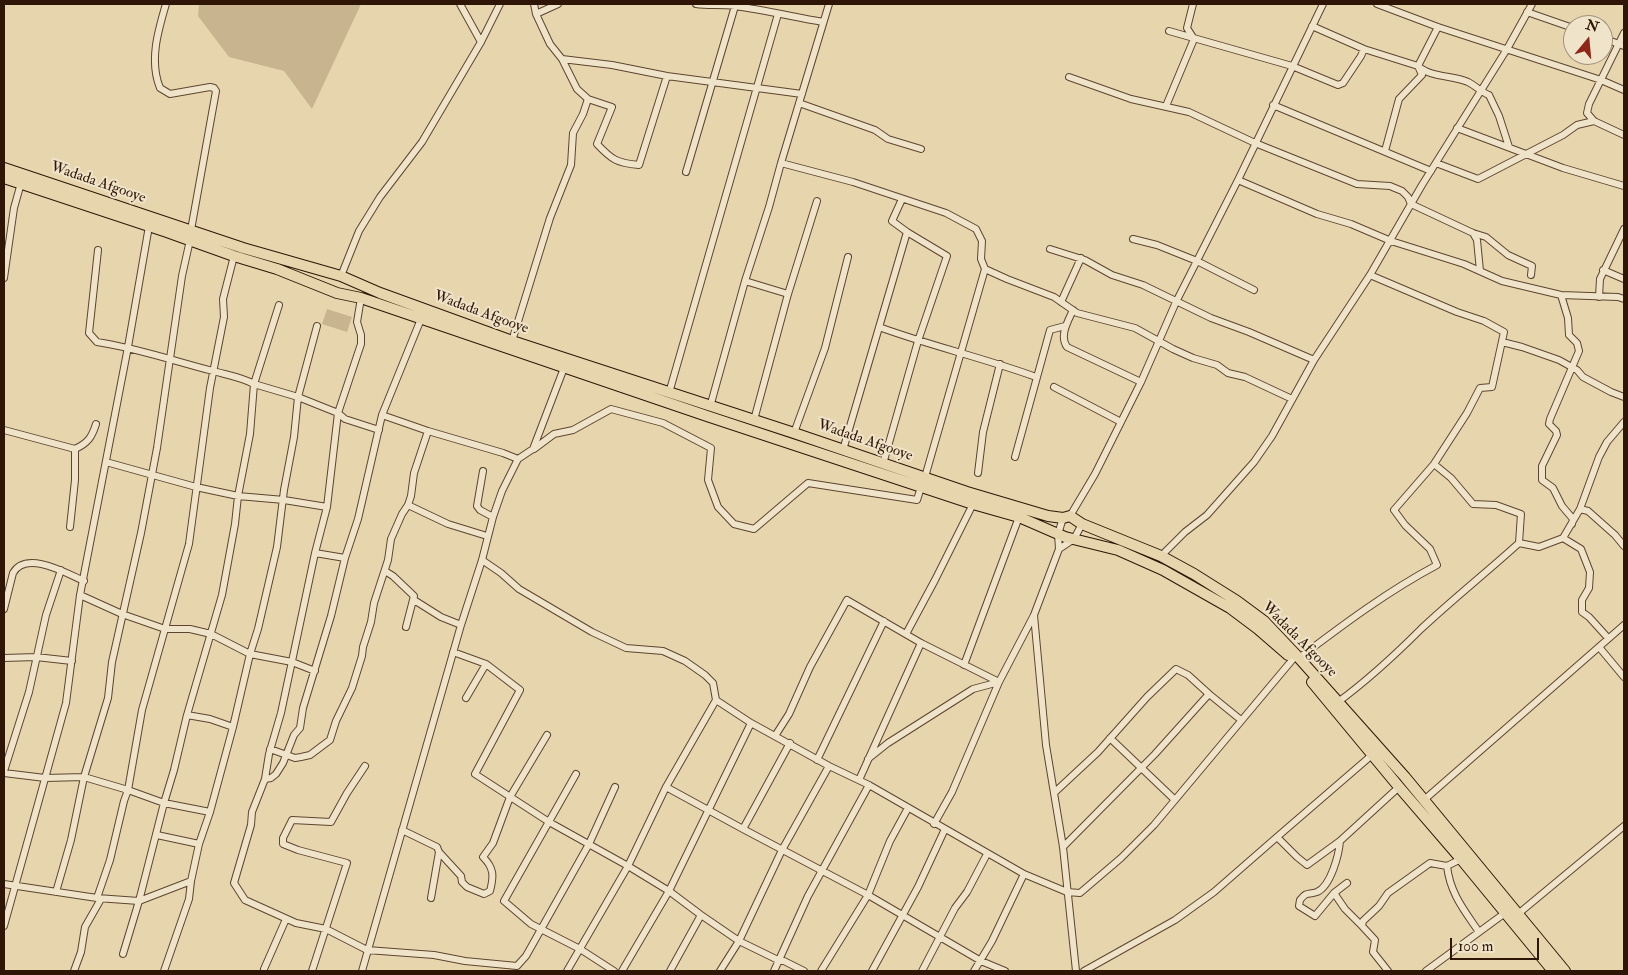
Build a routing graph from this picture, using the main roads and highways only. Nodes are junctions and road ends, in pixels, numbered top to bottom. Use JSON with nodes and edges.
{"nodes":[{"id":1,"x":4,"y":168,"type":"edge"},
{"id":2,"x":4,"y":178,"type":"edge"},
{"id":3,"x":190,"y":235,"type":"junction"},
{"id":4,"x":340,"y":276,"type":"junction"},
{"id":5,"x":328,"y":290,"type":"junction"},
{"id":6,"x":342,"y":294,"type":"junction"},
{"id":7,"x":923,"y":482,"type":"junction"},
{"id":8,"x":1296,"y":658,"type":"junction"},
{"id":9,"x":1553,"y":971,"type":"edge"},
{"id":10,"x":1565,"y":971,"type":"edge"}],
"edges":[{"from":1,"to":3,"type":"highway","name":"Wadada Afgooye"},
{"from":2,"to":3,"type":"highway","name":"Wadada Afgooye"},
{"from":3,"to":4,"type":"highway","name":"Wadada Afgooye"},
{"from":3,"to":5,"type":"highway","name":"Wadada Afgooye"},
{"from":4,"to":5,"type":"highway"},
{"from":4,"to":6,"type":"highway"},
{"from":4,"to":7,"type":"highway","name":"Wadada Afgooye"},
{"from":5,"to":6,"type":"highway","name":"Wadada Afgooye"},
{"from":6,"to":7,"type":"highway","name":"Wadada Afgooye"},
{"from":7,"to":8,"type":"highway","name":"Wadada Afgooye"},
{"from":7,"to":8,"type":"highway","name":"Wadada Afgooye"},
{"from":8,"to":9,"type":"highway","name":"Wadada Afgooye"},
{"from":8,"to":10,"type":"highway","name":"Wadada Afgooye"}]}
